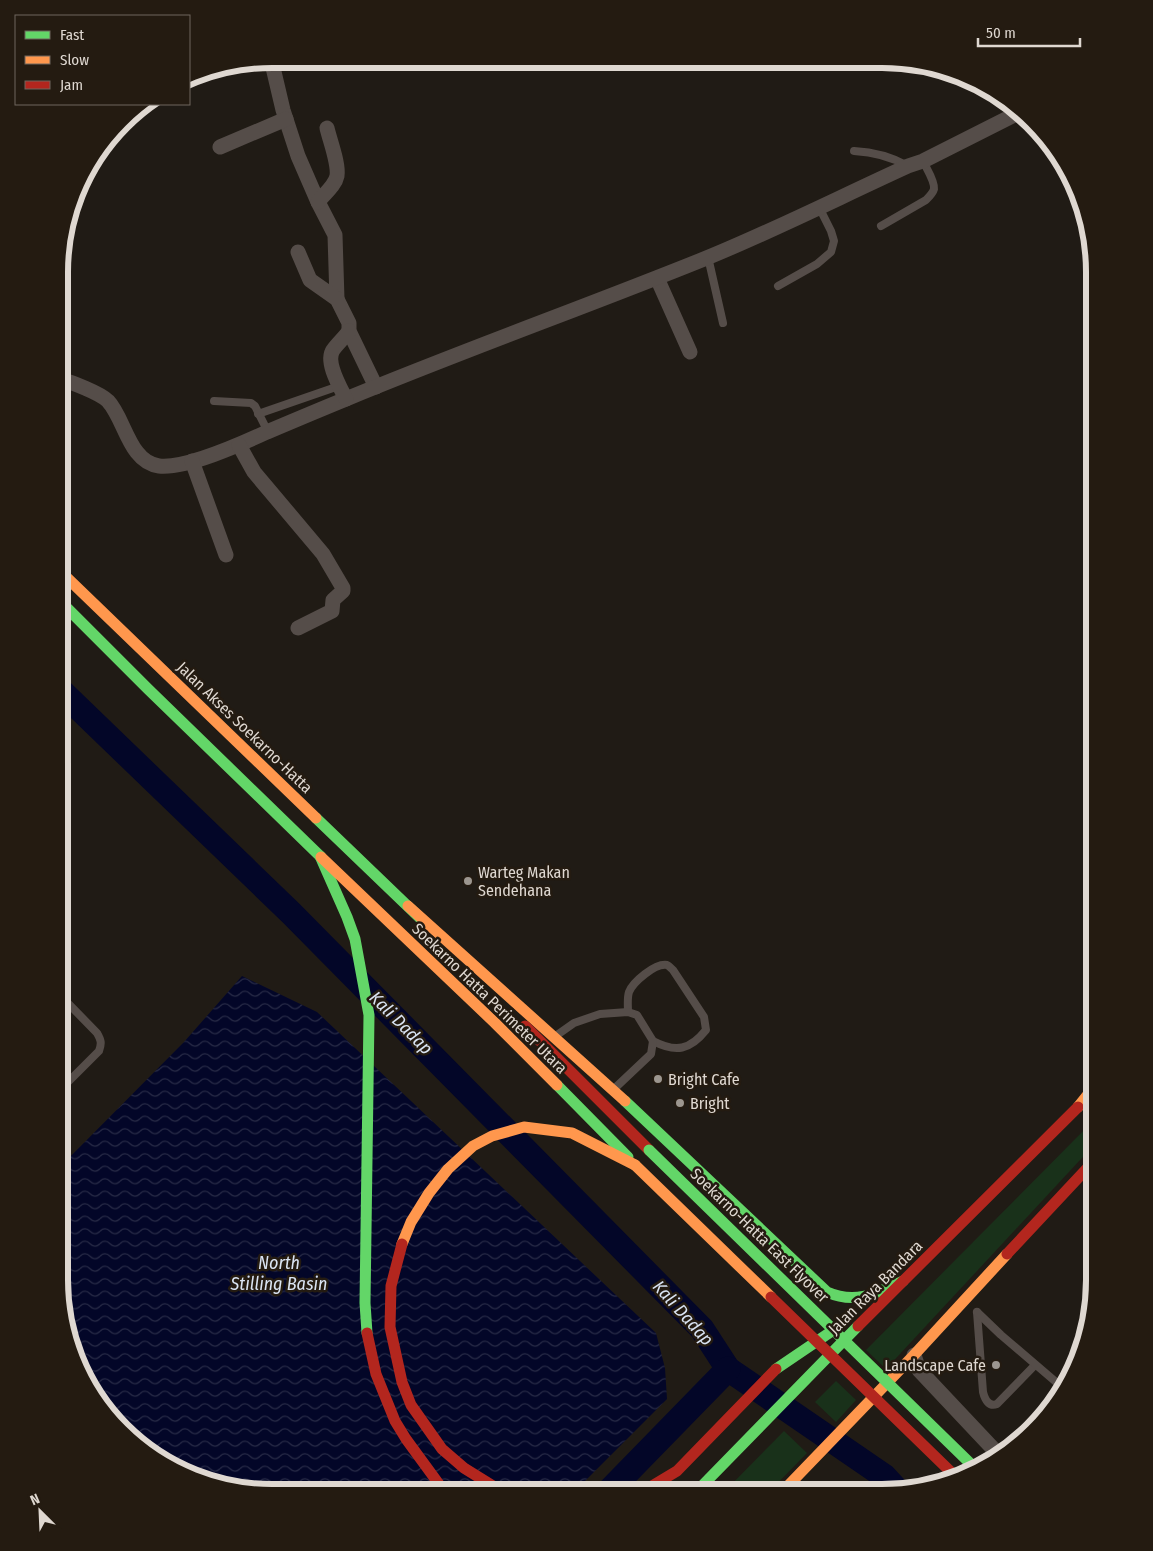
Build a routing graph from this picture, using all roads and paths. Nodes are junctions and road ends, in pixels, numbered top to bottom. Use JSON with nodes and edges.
{"nodes":[{"id":1,"x":273,"y":68,"type":"edge"},
{"id":2,"x":1013,"y":116,"type":"edge"},
{"id":3,"x":286,"y":118,"type":"junction"},
{"id":4,"x":327,"y":128,"type":"dead end"},
{"id":5,"x":220,"y":147,"type":"dead end"},
{"id":6,"x":854,"y":151,"type":"dead end"},
{"id":7,"x":923,"y":161,"type":"junction"},
{"id":8,"x":908,"y":166,"type":"junction"},
{"id":9,"x":318,"y":202,"type":"junction"},
{"id":10,"x":819,"y":207,"type":"junction"},
{"id":11,"x":881,"y":226,"type":"dead end"},
{"id":12,"x":298,"y":252,"type":"dead end"},
{"id":13,"x":708,"y":257,"type":"junction"},
{"id":14,"x":657,"y":278,"type":"junction"},
{"id":15,"x":778,"y":286,"type":"dead end"},
{"id":16,"x":337,"y":299,"type":"junction"},
{"id":17,"x":723,"y":323,"type":"dead end"},
{"id":18,"x":349,"y":331,"type":"junction"},
{"id":19,"x":690,"y":352,"type":"dead end"},
{"id":20,"x":68,"y":382,"type":"edge"},
{"id":21,"x":376,"y":387,"type":"junction"},
{"id":22,"x":342,"y":392,"type":"junction"},
{"id":23,"x":214,"y":401,"type":"dead end"},
{"id":24,"x":258,"y":414,"type":"junction"},
{"id":25,"x":268,"y":432,"type":"junction"},
{"id":26,"x":239,"y":445,"type":"junction"},
{"id":27,"x":192,"y":461,"type":"junction"},
{"id":28,"x":226,"y":555,"type":"dead end"},
{"id":29,"x":68,"y":579,"type":"edge"},
{"id":30,"x":68,"y":609,"type":"edge"},
{"id":31,"x":298,"y":628,"type":"dead end"},
{"id":32,"x":320,"y":856,"type":"junction"},
{"id":33,"x":408,"y":906,"type":"junction"},
{"id":34,"x":68,"y":1003,"type":"edge"},
{"id":35,"x":628,"y":1012,"type":"junction"},
{"id":36,"x":554,"y":1038,"type":"junction"},
{"id":37,"x":653,"y":1041,"type":"junction"},
{"id":38,"x":68,"y":1082,"type":"edge"},
{"id":39,"x":612,"y":1091,"type":"junction"},
{"id":40,"x":1086,"y":1097,"type":"edge"},
{"id":41,"x":1086,"y":1100,"type":"edge"},
{"id":42,"x":1078,"y":1107,"type":"junction"},
{"id":43,"x":635,"y":1165,"type":"junction"},
{"id":44,"x":1086,"y":1170,"type":"edge"},
{"id":45,"x":903,"y":1281,"type":"junction"},
{"id":46,"x":964,"y":1300,"type":"junction"},
{"id":47,"x":875,"y":1309,"type":"junction"},
{"id":48,"x":977,"y":1312,"type":"junction"},
{"id":49,"x":914,"y":1355,"type":"junction"},
{"id":50,"x":1036,"y":1365,"type":"junction"},
{"id":51,"x":1057,"y":1383,"type":"edge"},
{"id":52,"x":994,"y":1450,"type":"edge"},
{"id":53,"x":970,"y":1464,"type":"edge"},
{"id":54,"x":950,"y":1472,"type":"edge"},
{"id":55,"x":795,"y":1479,"type":"junction"},
{"id":56,"x":439,"y":1484,"type":"edge"},
{"id":57,"x":489,"y":1484,"type":"edge"},
{"id":58,"x":654,"y":1484,"type":"edge"},
{"id":59,"x":704,"y":1484,"type":"edge"},
{"id":60,"x":790,"y":1484,"type":"edge"},
{"id":61,"x":792,"y":1484,"type":"edge"}],
"edges":[{"from":1,"to":3,"type":"street"},
{"from":2,"to":7,"type":"street"},
{"from":3,"to":5,"type":"street"},
{"from":3,"to":9,"type":"street"},
{"from":4,"to":9,"type":"street"},
{"from":6,"to":8,"type":"lane"},
{"from":7,"to":8,"type":"street"},
{"from":7,"to":11,"type":"lane"},
{"from":8,"to":10,"type":"street"},
{"from":9,"to":16,"type":"street"},
{"from":10,"to":13,"type":"street"},
{"from":10,"to":15,"type":"lane"},
{"from":12,"to":16,"type":"street"},
{"from":13,"to":14,"type":"street"},
{"from":13,"to":17,"type":"lane"},
{"from":14,"to":19,"type":"street"},
{"from":14,"to":21,"type":"street"},
{"from":16,"to":18,"type":"street"},
{"from":18,"to":21,"type":"street"},
{"from":18,"to":22,"type":"street"},
{"from":20,"to":27,"type":"street"},
{"from":21,"to":22,"type":"street"},
{"from":22,"to":24,"type":"lane"},
{"from":22,"to":25,"type":"street"},
{"from":23,"to":24,"type":"lane"},
{"from":24,"to":25,"type":"lane"},
{"from":25,"to":26,"type":"street"},
{"from":26,"to":27,"type":"street"},
{"from":26,"to":31,"type":"street"},
{"from":27,"to":28,"type":"street"},
{"from":29,"to":33,"type":"main road","name":"Jalan Akses Soekarno-Hatta"},
{"from":30,"to":32,"type":"main road"},
{"from":32,"to":43,"type":"main road","name":"Soekarno Hatta Perimeter Utara"},
{"from":32,"to":56,"type":"main road"},
{"from":33,"to":36,"type":"main road"},
{"from":33,"to":53,"type":"main road","name":"Soekarno-Hatta East Flyover","bridge":true},
{"from":34,"to":38,"type":"lane"},
{"from":35,"to":36,"type":"lane"},
{"from":35,"to":37,"type":"lane"},
{"from":35,"to":37,"type":"lane"},
{"from":36,"to":39,"type":"main road"},
{"from":37,"to":39,"type":"lane"},
{"from":39,"to":45,"type":"main road"},
{"from":40,"to":42,"type":"main road"},
{"from":41,"to":42,"type":"main road"},
{"from":42,"to":45,"type":"main road","name":"Jalan Raya Bandara"},
{"from":43,"to":54,"type":"main road","bridge":true},
{"from":43,"to":57,"type":"main road"},
{"from":44,"to":46,"type":"main road"},
{"from":45,"to":47,"type":"main road","name":"Jalan Raya Bandara"},
{"from":46,"to":48,"type":"lane"},
{"from":46,"to":49,"type":"main road"},
{"from":47,"to":58,"type":"main road"},
{"from":47,"to":59,"type":"main road","name":"Jalan Raya Bandara"},
{"from":48,"to":50,"type":"lane"},
{"from":48,"to":50,"type":"lane"},
{"from":49,"to":52,"type":"street"},
{"from":49,"to":55,"type":"main road"},
{"from":50,"to":51,"type":"lane"},
{"from":55,"to":60,"type":"main road"},
{"from":55,"to":61,"type":"main road"}]}
